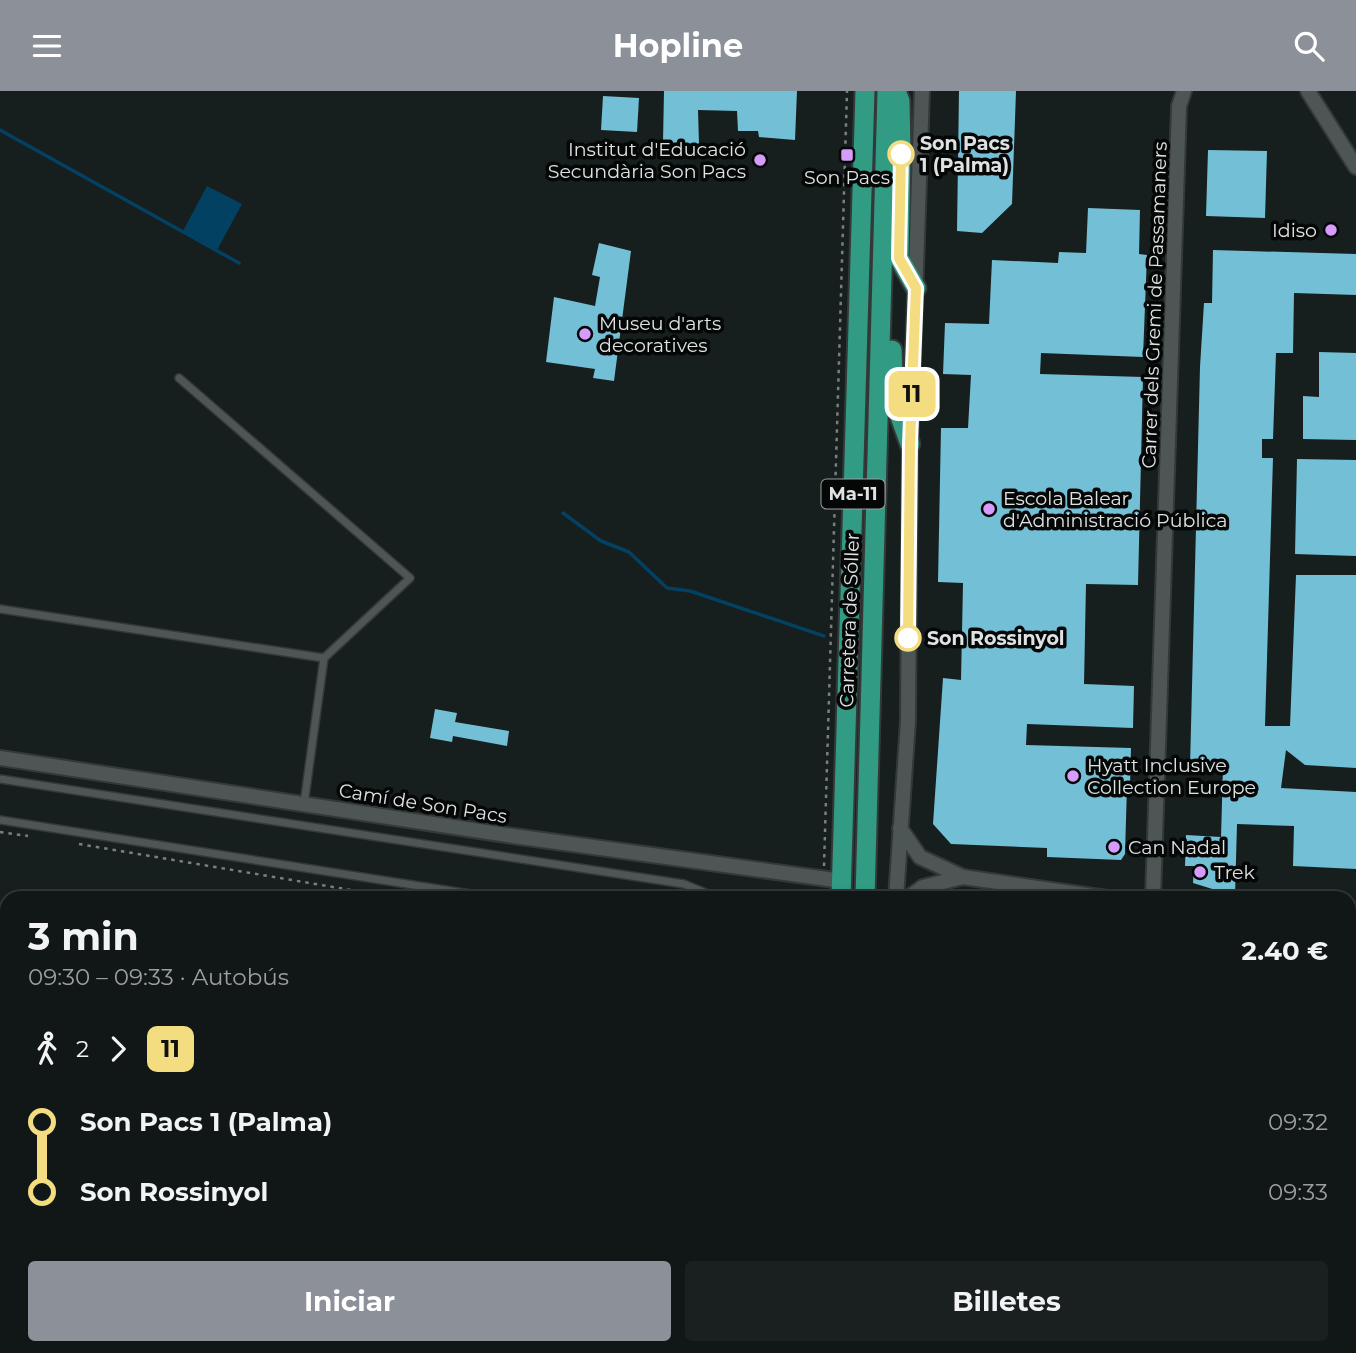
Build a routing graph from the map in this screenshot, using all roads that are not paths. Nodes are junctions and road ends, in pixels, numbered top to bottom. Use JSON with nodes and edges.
{"nodes":[{"id":1,"x":864,"y":91,"type":"edge"},
{"id":2,"x":887,"y":91,"type":"edge"},
{"id":3,"x":896,"y":91,"type":"edge"},
{"id":4,"x":922,"y":91,"type":"edge"},
{"id":5,"x":1184,"y":91,"type":"edge"},
{"id":6,"x":1308,"y":91,"type":"edge"},
{"id":7,"x":1356,"y":167,"type":"edge"},
{"id":8,"x":883,"y":265,"type":"junction"},
{"id":9,"x":916,"y":288,"type":"junction"},
{"id":10,"x":179,"y":378,"type":"dead end"},
{"id":11,"x":910,"y":444,"type":"junction"},
{"id":12,"x":0,"y":609,"type":"edge"},
{"id":13,"x":324,"y":658,"type":"junction"},
{"id":14,"x":0,"y":758,"type":"edge"},
{"id":15,"x":0,"y":779,"type":"edge"},
{"id":16,"x":304,"y":804,"type":"junction"},
{"id":17,"x":0,"y":820,"type":"edge"},
{"id":18,"x":900,"y":828,"type":"junction"},
{"id":19,"x":963,"y":877,"type":"junction"},
{"id":20,"x":836,"y":886,"type":"edge"},
{"id":21,"x":451,"y":891,"type":"edge"},
{"id":22,"x":701,"y":891,"type":"edge"},
{"id":23,"x":865,"y":891,"type":"edge"},
{"id":24,"x":896,"y":891,"type":"edge"},
{"id":25,"x":918,"y":891,"type":"edge"},
{"id":26,"x":1062,"y":891,"type":"edge"},
{"id":27,"x":1153,"y":891,"type":"edge"}],
"edges":[{"from":1,"to":20,"type":"main road","name":"Carretera de Sóller","number":"Ma-11"},
{"from":2,"to":8,"type":"main road","name":"Carretera de Sóller","number":"Ma-11"},
{"from":3,"to":9,"type":"main road"},
{"from":4,"to":9,"type":"street"},
{"from":5,"to":27,"type":"street","name":"Carrer dels Gremi de Passamaners"},
{"from":6,"to":7,"type":"street"},
{"from":8,"to":11,"type":"main road"},
{"from":8,"to":23,"type":"main road","name":"Carretera de Sóller","number":"Ma-11"},
{"from":9,"to":11,"type":"street"},
{"from":10,"to":13,"type":"lane"},
{"from":11,"to":18,"type":"street"},
{"from":12,"to":13,"type":"lane"},
{"from":13,"to":16,"type":"lane"},
{"from":14,"to":16,"type":"street","name":"Camí de Son Pacs"},
{"from":15,"to":22,"type":"lane"},
{"from":16,"to":20,"type":"street","name":"Camí de Son Pacs"},
{"from":17,"to":21,"type":"lane"},
{"from":18,"to":19,"type":"street"},
{"from":18,"to":24,"type":"street"},
{"from":19,"to":25,"type":"street"},
{"from":19,"to":26,"type":"street"}]}
